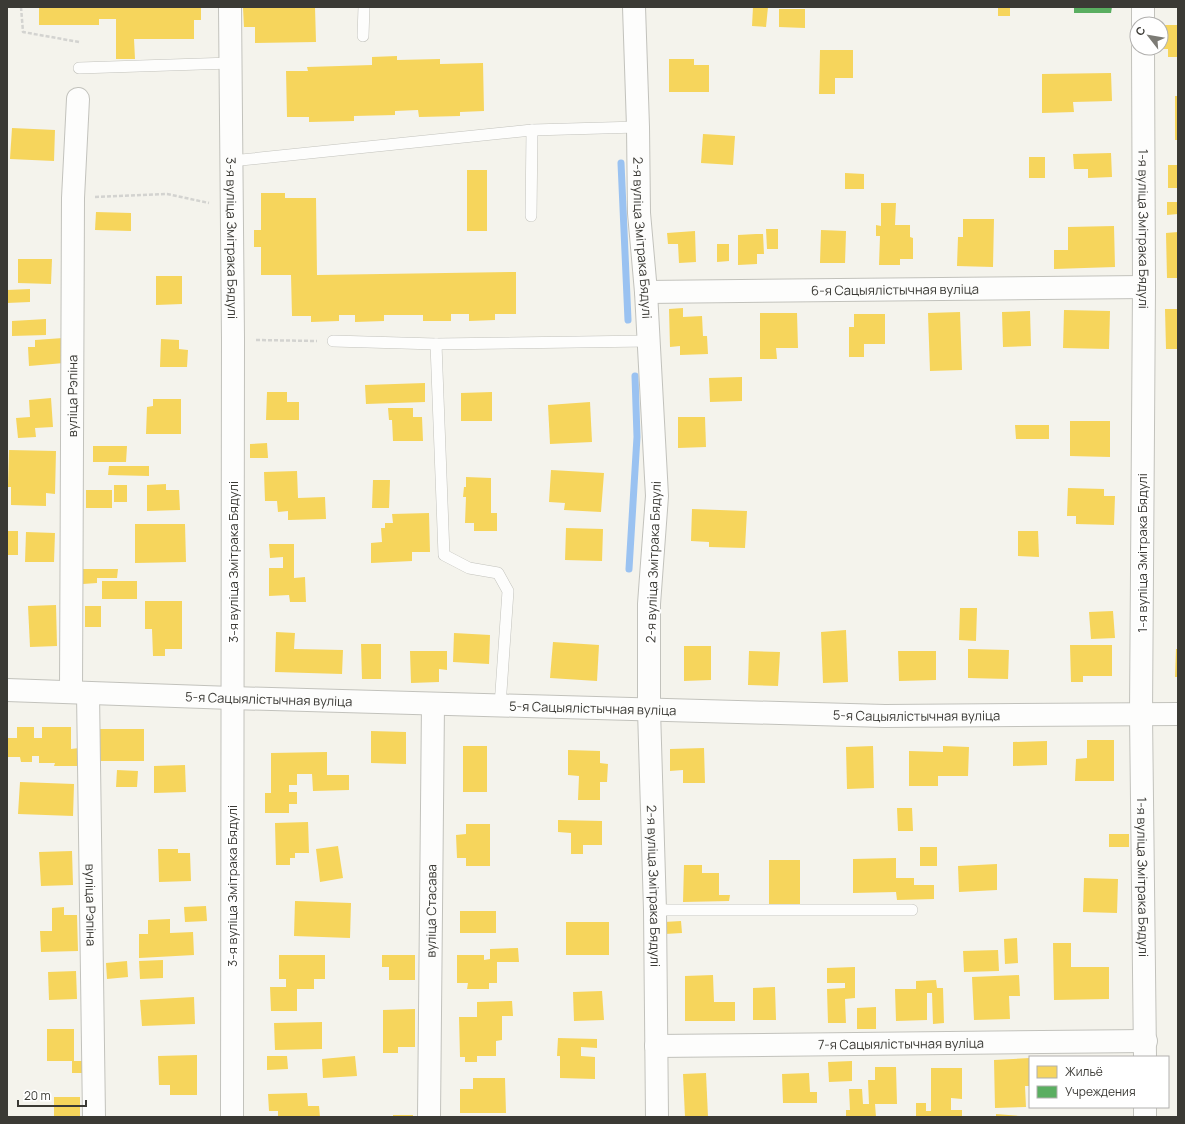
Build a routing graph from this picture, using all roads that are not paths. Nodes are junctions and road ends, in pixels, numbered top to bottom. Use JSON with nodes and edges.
{"nodes":[{"id":1,"x":230,"y":7,"type":"edge"},
{"id":2,"x":364,"y":7,"type":"edge"},
{"id":3,"x":634,"y":7,"type":"edge"},
{"id":4,"x":363,"y":36,"type":"dead end"},
{"id":5,"x":1143,"y":56,"type":"edge"},
{"id":6,"x":230,"y":63,"type":"junction"},
{"id":7,"x":78,"y":68,"type":"dead end"},
{"id":8,"x":78,"y":99,"type":"dead end"},
{"id":9,"x":638,"y":127,"type":"junction"},
{"id":10,"x":532,"y":130,"type":"junction"},
{"id":11,"x":231,"y":161,"type":"junction"},
{"id":12,"x":531,"y":216,"type":"dead end"},
{"id":13,"x":1144,"y":287,"type":"junction"},
{"id":14,"x":646,"y":292,"type":"junction"},
{"id":15,"x":333,"y":341,"type":"road end"},
{"id":16,"x":648,"y":341,"type":"junction"},
{"id":17,"x":436,"y":344,"type":"junction"},
{"id":18,"x":7,"y":690,"type":"edge"},
{"id":19,"x":80,"y":693,"type":"junction"},
{"id":20,"x":232,"y":698,"type":"junction"},
{"id":21,"x":433,"y":704,"type":"junction"},
{"id":22,"x":500,"y":706,"type":"junction"},
{"id":23,"x":649,"y":710,"type":"junction"},
{"id":24,"x":1141,"y":714,"type":"junction"},
{"id":25,"x":1178,"y":714,"type":"edge"},
{"id":26,"x":655,"y":910,"type":"junction"},
{"id":27,"x":912,"y":910,"type":"dead end"},
{"id":28,"x":656,"y":1046,"type":"junction"},
{"id":29,"x":1145,"y":1049,"type":"edge"},
{"id":30,"x":94,"y":1117,"type":"edge"},
{"id":31,"x":232,"y":1117,"type":"edge"},
{"id":32,"x":429,"y":1117,"type":"edge"},
{"id":33,"x":657,"y":1117,"type":"edge"}],
"edges":[{"from":1,"to":6,"type":"street","name":"3-я вуліца Змітрака Бядулі"},
{"from":2,"to":4,"type":"lane"},
{"from":3,"to":9,"type":"street","name":"2-я вуліца Змітрака Бядулі"},
{"from":5,"to":13,"type":"street","name":"1-я вуліца Змітрака Бядулі"},
{"from":6,"to":7,"type":"lane"},
{"from":6,"to":11,"type":"street","name":"3-я вуліца Змітрака Бядулі"},
{"from":8,"to":19,"type":"street","name":"вуліца Рэпіна"},
{"from":9,"to":10,"type":"lane"},
{"from":9,"to":14,"type":"street","name":"2-я вуліца Змітрака Бядулі"},
{"from":10,"to":11,"type":"lane"},
{"from":10,"to":12,"type":"lane"},
{"from":11,"to":20,"type":"street","name":"3-я вуліца Змітрака Бядулі"},
{"from":13,"to":14,"type":"street","name":"6-я Сацыялістычная вуліца"},
{"from":13,"to":24,"type":"street","name":"1-я вуліца Змітрака Бядулі"},
{"from":14,"to":16,"type":"street","name":"2-я вуліца Змітрака Бядулі"},
{"from":15,"to":17,"type":"lane"},
{"from":16,"to":17,"type":"lane"},
{"from":16,"to":23,"type":"street","name":"2-я вуліца Змітрака Бядулі"},
{"from":17,"to":22,"type":"lane"},
{"from":18,"to":19,"type":"street","name":"5-я Сацыялістычная вуліца"},
{"from":19,"to":20,"type":"street","name":"5-я Сацыялістычная вуліца"},
{"from":19,"to":30,"type":"street","name":"вуліца Рэпіна"},
{"from":20,"to":21,"type":"street","name":"5-я Сацыялістычная вуліца"},
{"from":20,"to":31,"type":"street","name":"3-я вуліца Змітрака Бядулі"},
{"from":21,"to":22,"type":"street","name":"5-я Сацыялістычная вуліца"},
{"from":21,"to":32,"type":"street","name":"вуліца Стасава"},
{"from":22,"to":23,"type":"street","name":"5-я Сацыялістычная вуліца"},
{"from":23,"to":24,"type":"street","name":"5-я Сацыялістычная вуліца"},
{"from":23,"to":26,"type":"street","name":"2-я вуліца Змітрака Бядулі"},
{"from":24,"to":25,"type":"street","name":"5-я Сацыялістычная вуліца"},
{"from":24,"to":29,"type":"street","name":"1-я вуліца Змітрака Бядулі"},
{"from":26,"to":27,"type":"lane"},
{"from":26,"to":28,"type":"street","name":"2-я вуліца Змітрака Бядулі"},
{"from":28,"to":29,"type":"street","name":"7-я Сацыялістычная вуліца"},
{"from":28,"to":33,"type":"street","name":"2-я вуліца Змітрака Бядулі"}]}
